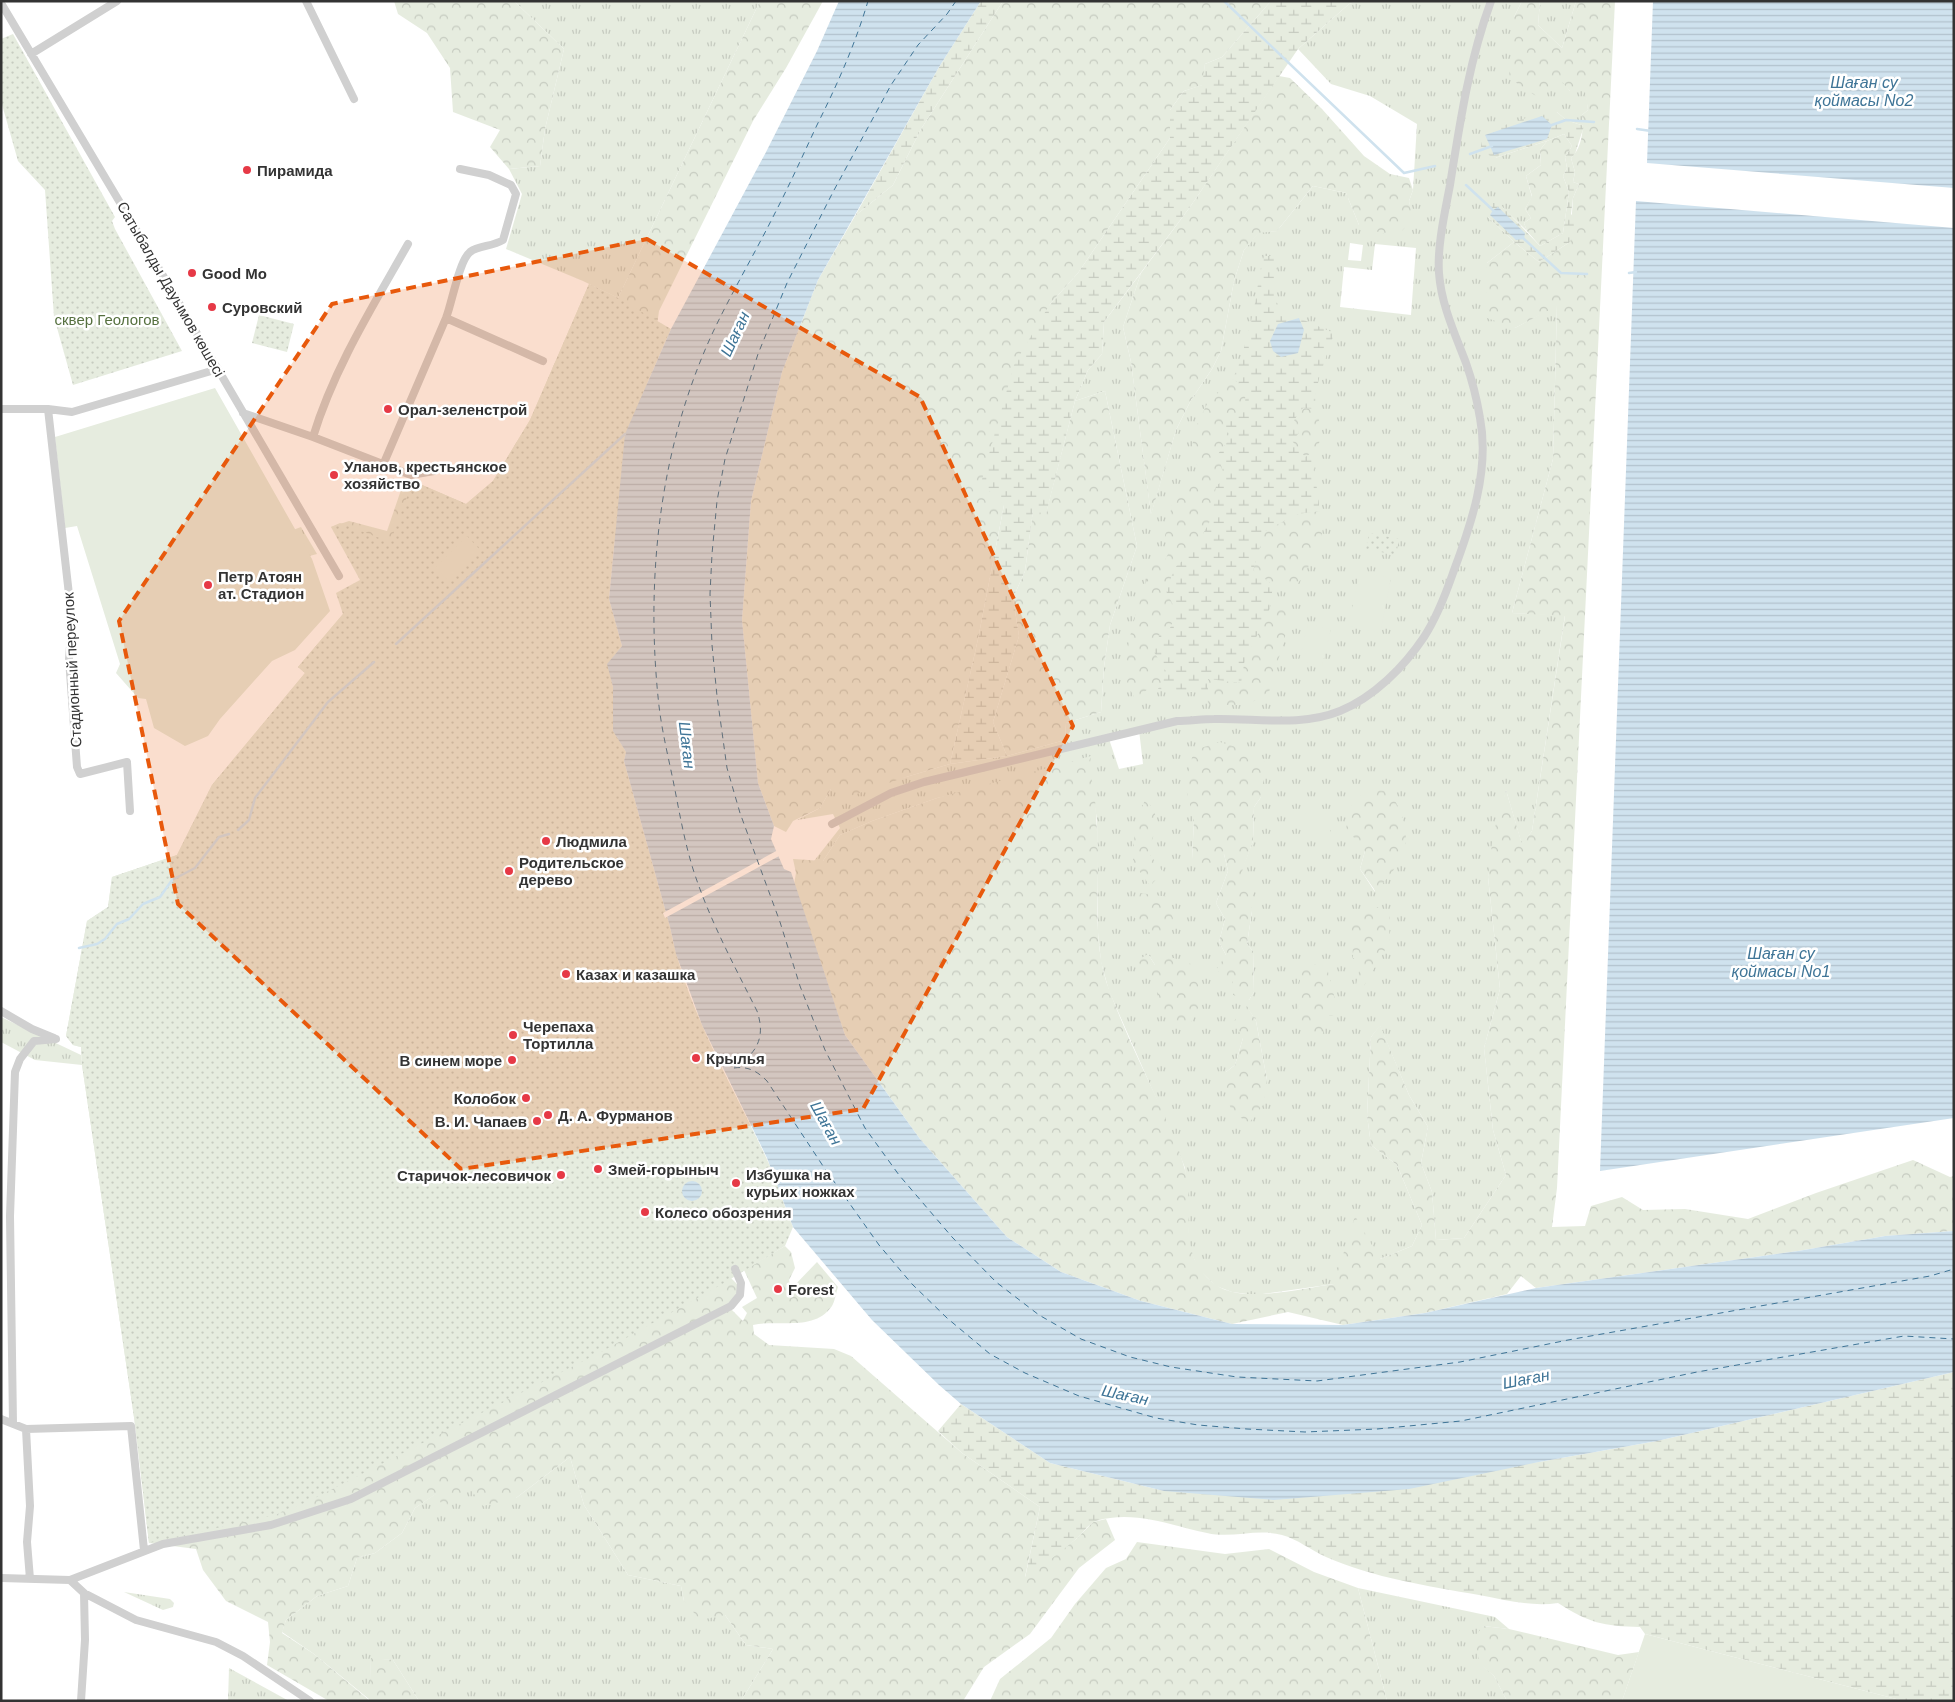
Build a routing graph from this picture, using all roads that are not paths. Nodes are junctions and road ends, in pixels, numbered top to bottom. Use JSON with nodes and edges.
{"nodes":[{"id":1,"x":117,"y":1,"type":"edge"},
{"id":2,"x":306,"y":1,"type":"edge"},
{"id":3,"x":1491,"y":1,"type":"edge"},
{"id":4,"x":1,"y":3,"type":"edge"},
{"id":5,"x":32,"y":54,"type":"junction"},
{"id":6,"x":354,"y":99,"type":"dead end"},
{"id":7,"x":460,"y":169,"type":"dead end"},
{"id":8,"x":408,"y":244,"type":"dead end"},
{"id":9,"x":446,"y":318,"type":"junction"},
{"id":10,"x":543,"y":361,"type":"dead end"},
{"id":11,"x":218,"y":369,"type":"junction"},
{"id":12,"x":1,"y":409,"type":"edge"},
{"id":13,"x":48,"y":409,"type":"junction"},
{"id":14,"x":243,"y":413,"type":"junction"},
{"id":15,"x":313,"y":437,"type":"junction"},
{"id":16,"x":383,"y":465,"type":"junction"},
{"id":17,"x":434,"y":471,"type":"dead end"},
{"id":18,"x":339,"y":576,"type":"dead end"},
{"id":19,"x":130,"y":812,"type":"dead end"},
{"id":20,"x":832,"y":824,"type":"dead end"},
{"id":21,"x":1,"y":1011,"type":"edge"},
{"id":22,"x":1,"y":1216,"type":"edge"},
{"id":23,"x":10,"y":1216,"type":"junction"},
{"id":24,"x":735,"y":1269,"type":"dead end"},
{"id":25,"x":1,"y":1419,"type":"edge"},
{"id":26,"x":13,"y":1423,"type":"junction"},
{"id":27,"x":26,"y":1429,"type":"junction"},
{"id":28,"x":144,"y":1550,"type":"junction"},
{"id":29,"x":1,"y":1578,"type":"edge"},
{"id":30,"x":30,"y":1579,"type":"junction"},
{"id":31,"x":70,"y":1580,"type":"junction"},
{"id":32,"x":84,"y":1594,"type":"junction"},
{"id":33,"x":82,"y":1701,"type":"edge"},
{"id":34,"x":310,"y":1701,"type":"edge"}],
"edges":[{"from":1,"to":5,"type":"street"},
{"from":2,"to":6,"type":"street"},
{"from":3,"to":20,"type":"street"},
{"from":4,"to":5,"type":"street","name":"Сатыбалды Дауымов көшесі"},
{"from":5,"to":11,"type":"street","name":"Сатыбалды Дауымов көшесі"},
{"from":7,"to":9,"type":"street"},
{"from":8,"to":15,"type":"street"},
{"from":9,"to":10,"type":"street"},
{"from":9,"to":16,"type":"street"},
{"from":11,"to":13,"type":"street"},
{"from":11,"to":14,"type":"street","name":"Сатыбалды Дауымов көшесі"},
{"from":12,"to":13,"type":"street"},
{"from":13,"to":19,"type":"street","name":"Стадионный переулок"},
{"from":14,"to":15,"type":"street"},
{"from":14,"to":18,"type":"street","name":"Сатыбалды Дауымов көшесі"},
{"from":15,"to":16,"type":"street"},
{"from":16,"to":17,"type":"street"},
{"from":21,"to":23,"type":"street"},
{"from":22,"to":23,"type":"street"},
{"from":23,"to":26,"type":"street"},
{"from":24,"to":28,"type":"street"},
{"from":25,"to":26,"type":"street"},
{"from":26,"to":27,"type":"street"},
{"from":27,"to":28,"type":"street"},
{"from":27,"to":30,"type":"street"},
{"from":28,"to":31,"type":"street"},
{"from":29,"to":30,"type":"street"},
{"from":30,"to":31,"type":"street"},
{"from":31,"to":32,"type":"street"},
{"from":32,"to":33,"type":"street"},
{"from":32,"to":34,"type":"street"}]}
